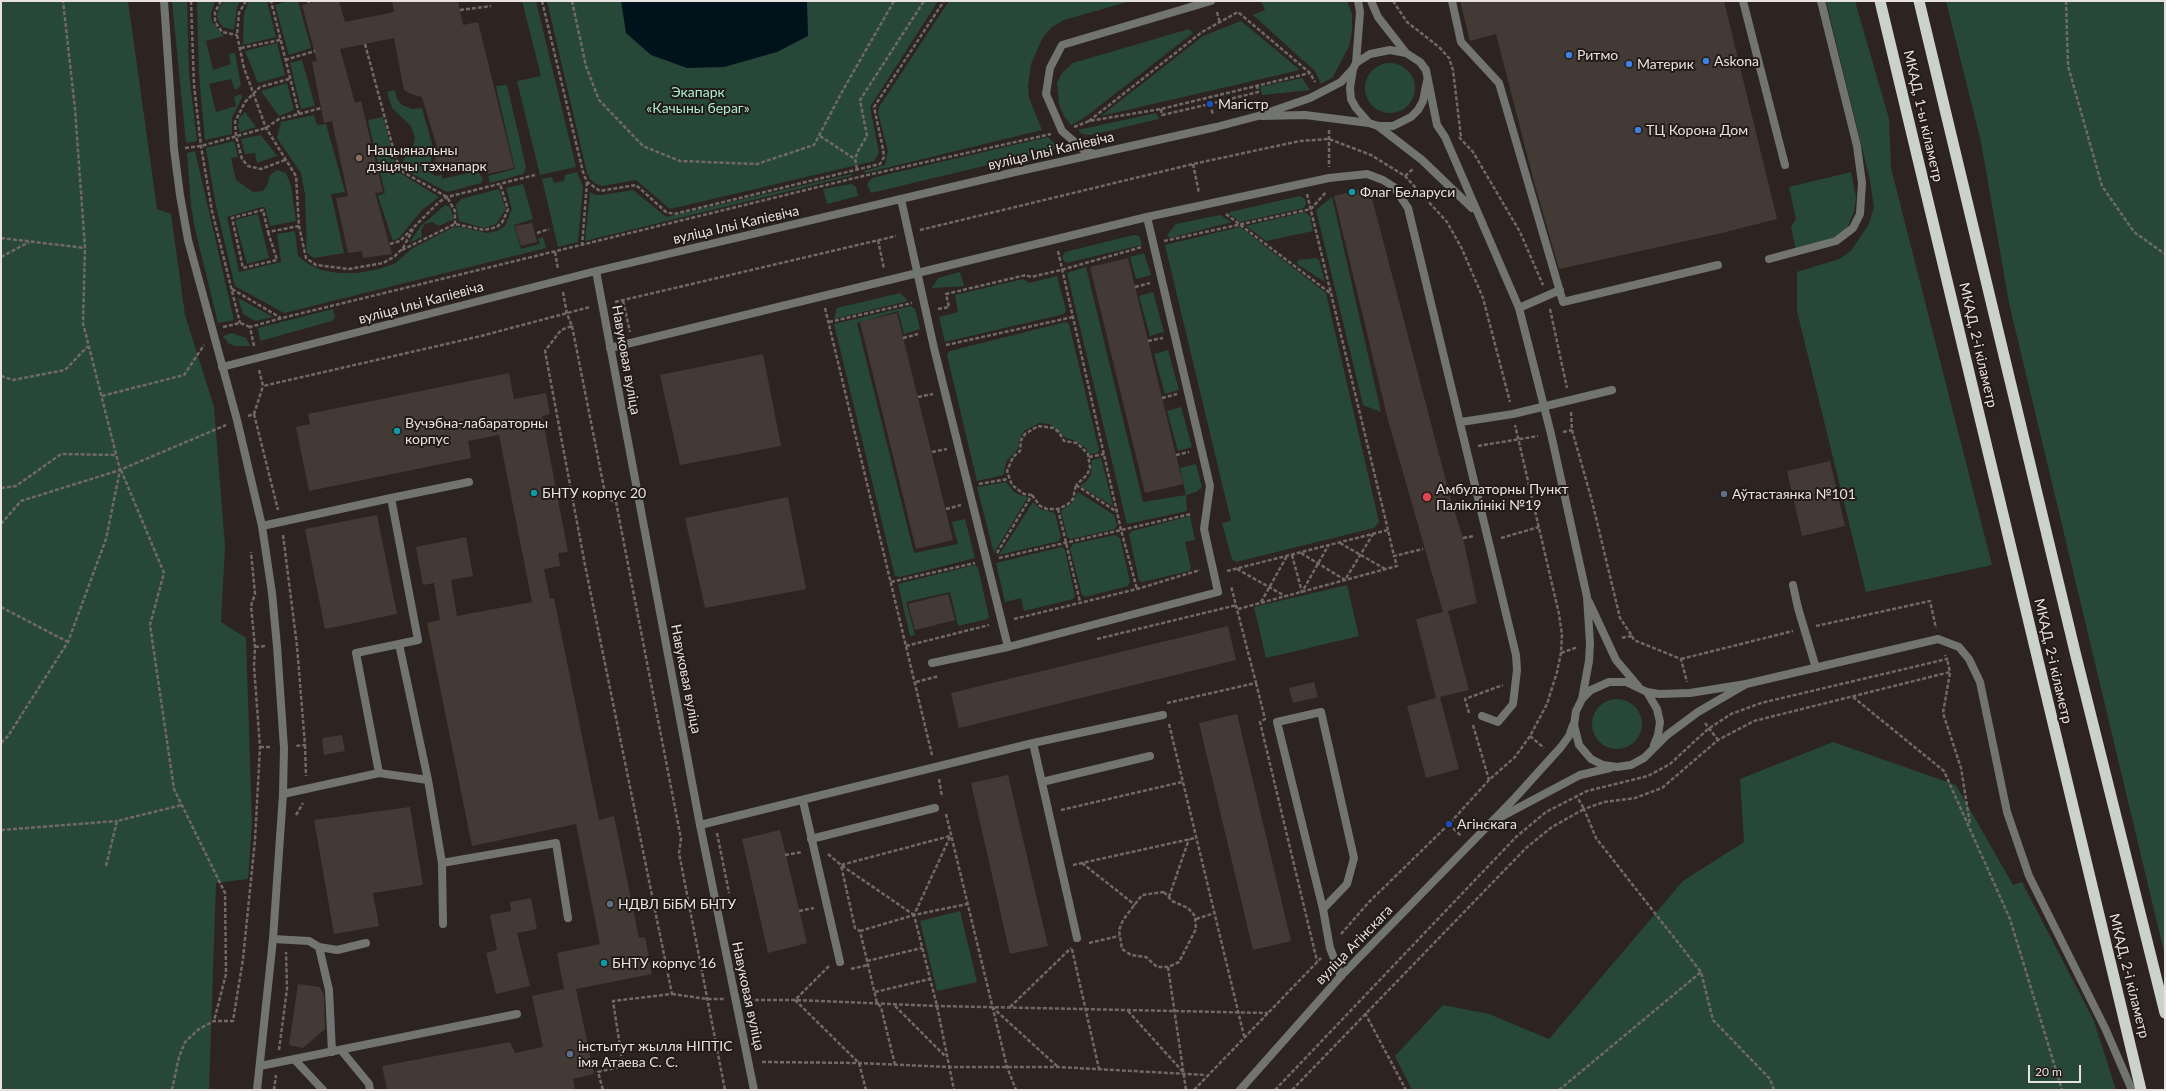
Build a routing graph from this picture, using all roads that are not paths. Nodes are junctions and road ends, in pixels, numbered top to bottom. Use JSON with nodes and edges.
{"nodes":[{"id":1,"x":164,"y":1,"type":"edge"},
{"id":2,"x":1211,"y":1,"type":"edge"},
{"id":3,"x":1354,"y":1,"type":"edge"},
{"id":4,"x":1358,"y":1,"type":"edge"},
{"id":5,"x":1371,"y":1,"type":"edge"},
{"id":6,"x":1452,"y":1,"type":"edge"},
{"id":7,"x":1743,"y":1,"type":"edge"},
{"id":8,"x":1821,"y":1,"type":"edge"},
{"id":9,"x":1880,"y":1,"type":"edge"},
{"id":10,"x":1919,"y":1,"type":"edge"},
{"id":11,"x":1360,"y":12,"type":"junction"},
{"id":12,"x":1406,"y":53,"type":"junction"},
{"id":13,"x":1354,"y":66,"type":"junction"},
{"id":14,"x":1427,"y":81,"type":"junction"},
{"id":15,"x":1258,"y":116,"type":"junction"},
{"id":16,"x":1369,"y":123,"type":"junction"},
{"id":17,"x":1378,"y":126,"type":"junction"},
{"id":18,"x":1095,"y":154,"type":"junction"},
{"id":19,"x":1785,"y":166,"type":"dead end"},
{"id":20,"x":901,"y":199,"type":"junction"},
{"id":21,"x":1147,"y":216,"type":"junction"},
{"id":22,"x":1481,"y":224,"type":"junction"},
{"id":23,"x":1974,"y":230,"type":"joint"},
{"id":24,"x":1936,"y":238,"type":"joint"},
{"id":25,"x":1769,"y":259,"type":"dead end"},
{"id":26,"x":1718,"y":265,"type":"dead end"},
{"id":27,"x":596,"y":271,"type":"junction"},
{"id":28,"x":917,"y":274,"type":"junction"},
{"id":29,"x":1560,"y":290,"type":"junction"},
{"id":30,"x":1519,"y":308,"type":"junction"},
{"id":31,"x":610,"y":348,"type":"junction"},
{"id":32,"x":222,"y":367,"type":"junction"},
{"id":33,"x":1612,"y":390,"type":"dead end"},
{"id":34,"x":1543,"y":406,"type":"junction"},
{"id":35,"x":1461,"y":422,"type":"junction"},
{"id":36,"x":470,"y":482,"type":"dead end"},
{"id":37,"x":391,"y":498,"type":"junction"},
{"id":38,"x":262,"y":526,"type":"junction"},
{"id":39,"x":1793,"y":585,"type":"dead end"},
{"id":40,"x":1587,"y":597,"type":"junction"},
{"id":41,"x":399,"y":644,"type":"junction"},
{"id":42,"x":1008,"y":647,"type":"junction"},
{"id":43,"x":932,"y":663,"type":"dead end"},
{"id":44,"x":1816,"y":668,"type":"junction"},
{"id":45,"x":1746,"y":684,"type":"junction"},
{"id":46,"x":1639,"y":687,"type":"junction"},
{"id":47,"x":1647,"y":692,"type":"junction"},
{"id":48,"x":1582,"y":699,"type":"junction"},
{"id":49,"x":1165,"y":714,"type":"road end"},
{"id":50,"x":1482,"y":716,"type":"dead end"},
{"id":51,"x":1574,"y":725,"type":"junction"},
{"id":52,"x":1033,"y":743,"type":"junction"},
{"id":53,"x":1653,"y":748,"type":"junction"},
{"id":54,"x":1150,"y":756,"type":"dead end"},
{"id":55,"x":1618,"y":767,"type":"junction"},
{"id":56,"x":379,"y":773,"type":"junction"},
{"id":57,"x":428,"y":780,"type":"junction"},
{"id":58,"x":1042,"y":782,"type":"junction"},
{"id":59,"x":283,"y":794,"type":"junction"},
{"id":60,"x":803,"y":801,"type":"junction"},
{"id":61,"x":935,"y":808,"type":"dead end"},
{"id":62,"x":1492,"y":822,"type":"junction"},
{"id":63,"x":700,"y":825,"type":"junction"},
{"id":64,"x":811,"y":839,"type":"junction"},
{"id":65,"x":442,"y":863,"type":"junction"},
{"id":66,"x":1323,"y":908,"type":"junction"},
{"id":67,"x":568,"y":918,"type":"dead end"},
{"id":68,"x":443,"y":924,"type":"dead end"},
{"id":69,"x":273,"y":939,"type":"junction"},
{"id":70,"x":1075,"y":941,"type":"road end"},
{"id":71,"x":366,"y":943,"type":"dead end"},
{"id":72,"x":319,"y":947,"type":"junction"},
{"id":73,"x":840,"y":962,"type":"dead end"},
{"id":74,"x":1341,"y":976,"type":"junction"},
{"id":75,"x":2165,"y":1013,"type":"edge"},
{"id":76,"x":517,"y":1014,"type":"dead end"},
{"id":77,"x":341,"y":1050,"type":"junction"},
{"id":78,"x":332,"y":1052,"type":"junction"},
{"id":79,"x":294,"y":1059,"type":"junction"},
{"id":80,"x":260,"y":1066,"type":"junction"},
{"id":81,"x":257,"y":1090,"type":"edge"},
{"id":82,"x":323,"y":1090,"type":"edge"},
{"id":83,"x":370,"y":1090,"type":"edge"},
{"id":84,"x":754,"y":1090,"type":"edge"},
{"id":85,"x":1240,"y":1090,"type":"edge"},
{"id":86,"x":2132,"y":1090,"type":"edge"},
{"id":87,"x":2141,"y":1090,"type":"edge"}],
"edges":[{"from":1,"to":32,"type":"street"},
{"from":2,"to":18,"type":"street"},
{"from":3,"to":11,"type":"street"},
{"from":4,"to":11,"type":"street"},
{"from":5,"to":12,"type":"street"},
{"from":6,"to":29,"type":"street"},
{"from":7,"to":19,"type":"street"},
{"from":8,"to":25,"type":"street"},
{"from":9,"to":24,"type":"highway","name":"МКАД, 1-ы кіламетр"},
{"from":10,"to":23,"type":"highway","name":"МКАД, 1-ы кіламетр"},
{"from":11,"to":13,"type":"street"},
{"from":12,"to":13,"type":"street"},
{"from":12,"to":14,"type":"street"},
{"from":13,"to":15,"type":"street","name":"вуліца Ільі Капіевіча"},
{"from":13,"to":16,"type":"street"},
{"from":14,"to":17,"type":"street"},
{"from":14,"to":22,"type":"street"},
{"from":15,"to":16,"type":"street","name":"вуліца Ільі Капіевіча"},
{"from":15,"to":18,"type":"street","name":"вуліца Ільі Капіевіча"},
{"from":16,"to":17,"type":"street"},
{"from":17,"to":22,"type":"street"},
{"from":18,"to":20,"type":"street","name":"вуліца Ільі Капіевіча"},
{"from":20,"to":27,"type":"street","name":"вуліца Ільі Капіевіча"},
{"from":20,"to":28,"type":"street"},
{"from":21,"to":28,"type":"street"},
{"from":21,"to":35,"type":"street"},
{"from":21,"to":42,"type":"street"},
{"from":22,"to":30,"type":"street"},
{"from":23,"to":75,"type":"highway","name":"МКАД, 2-і кіламетр"},
{"from":24,"to":87,"type":"highway","name":"МКАД, 2-і кіламетр"},
{"from":26,"to":29,"type":"street"},
{"from":27,"to":31,"type":"street","name":"Навуковая вуліца"},
{"from":27,"to":32,"type":"street","name":"вуліца Ільі Капіевіча"},
{"from":28,"to":31,"type":"street"},
{"from":28,"to":42,"type":"street"},
{"from":29,"to":30,"type":"street"},
{"from":30,"to":34,"type":"street"},
{"from":31,"to":63,"type":"street","name":"Навуковая вуліца"},
{"from":32,"to":38,"type":"street"},
{"from":33,"to":34,"type":"street"},
{"from":34,"to":35,"type":"street"},
{"from":34,"to":40,"type":"street"},
{"from":35,"to":50,"type":"street"},
{"from":36,"to":37,"type":"street"},
{"from":37,"to":38,"type":"street"},
{"from":37,"to":41,"type":"street"},
{"from":38,"to":59,"type":"street"},
{"from":39,"to":44,"type":"street"},
{"from":40,"to":46,"type":"street"},
{"from":40,"to":48,"type":"street"},
{"from":41,"to":56,"type":"street"},
{"from":41,"to":57,"type":"street"},
{"from":42,"to":43,"type":"street"},
{"from":44,"to":45,"type":"street"},
{"from":44,"to":86,"type":"street"},
{"from":45,"to":47,"type":"street"},
{"from":45,"to":53,"type":"street"},
{"from":46,"to":47,"type":"street"},
{"from":46,"to":48,"type":"street"},
{"from":47,"to":53,"type":"street"},
{"from":48,"to":51,"type":"street"},
{"from":49,"to":52,"type":"street"},
{"from":51,"to":55,"type":"street"},
{"from":51,"to":62,"type":"street","name":"вуліца Агінскага"},
{"from":52,"to":58,"type":"street"},
{"from":52,"to":60,"type":"street"},
{"from":53,"to":55,"type":"street"},
{"from":54,"to":58,"type":"street"},
{"from":55,"to":62,"type":"street","name":"вуліца Агінскага"},
{"from":56,"to":57,"type":"street"},
{"from":56,"to":59,"type":"street"},
{"from":57,"to":65,"type":"street"},
{"from":58,"to":70,"type":"street"},
{"from":59,"to":69,"type":"street"},
{"from":60,"to":63,"type":"street"},
{"from":60,"to":64,"type":"street"},
{"from":61,"to":64,"type":"street"},
{"from":62,"to":74,"type":"street","name":"вуліца Агінскага"},
{"from":63,"to":84,"type":"street","name":"Навуковая вуліца"},
{"from":64,"to":73,"type":"street"},
{"from":65,"to":67,"type":"street"},
{"from":65,"to":68,"type":"street"},
{"from":66,"to":66,"type":"street"},
{"from":66,"to":74,"type":"street"},
{"from":69,"to":72,"type":"street"},
{"from":69,"to":80,"type":"street"},
{"from":71,"to":72,"type":"street"},
{"from":72,"to":78,"type":"street"},
{"from":74,"to":85,"type":"street","name":"вуліца Агінскага"},
{"from":76,"to":77,"type":"street"},
{"from":77,"to":78,"type":"street"},
{"from":77,"to":83,"type":"street"},
{"from":78,"to":79,"type":"street"},
{"from":79,"to":80,"type":"street"},
{"from":79,"to":82,"type":"street"},
{"from":80,"to":81,"type":"street"}]}
